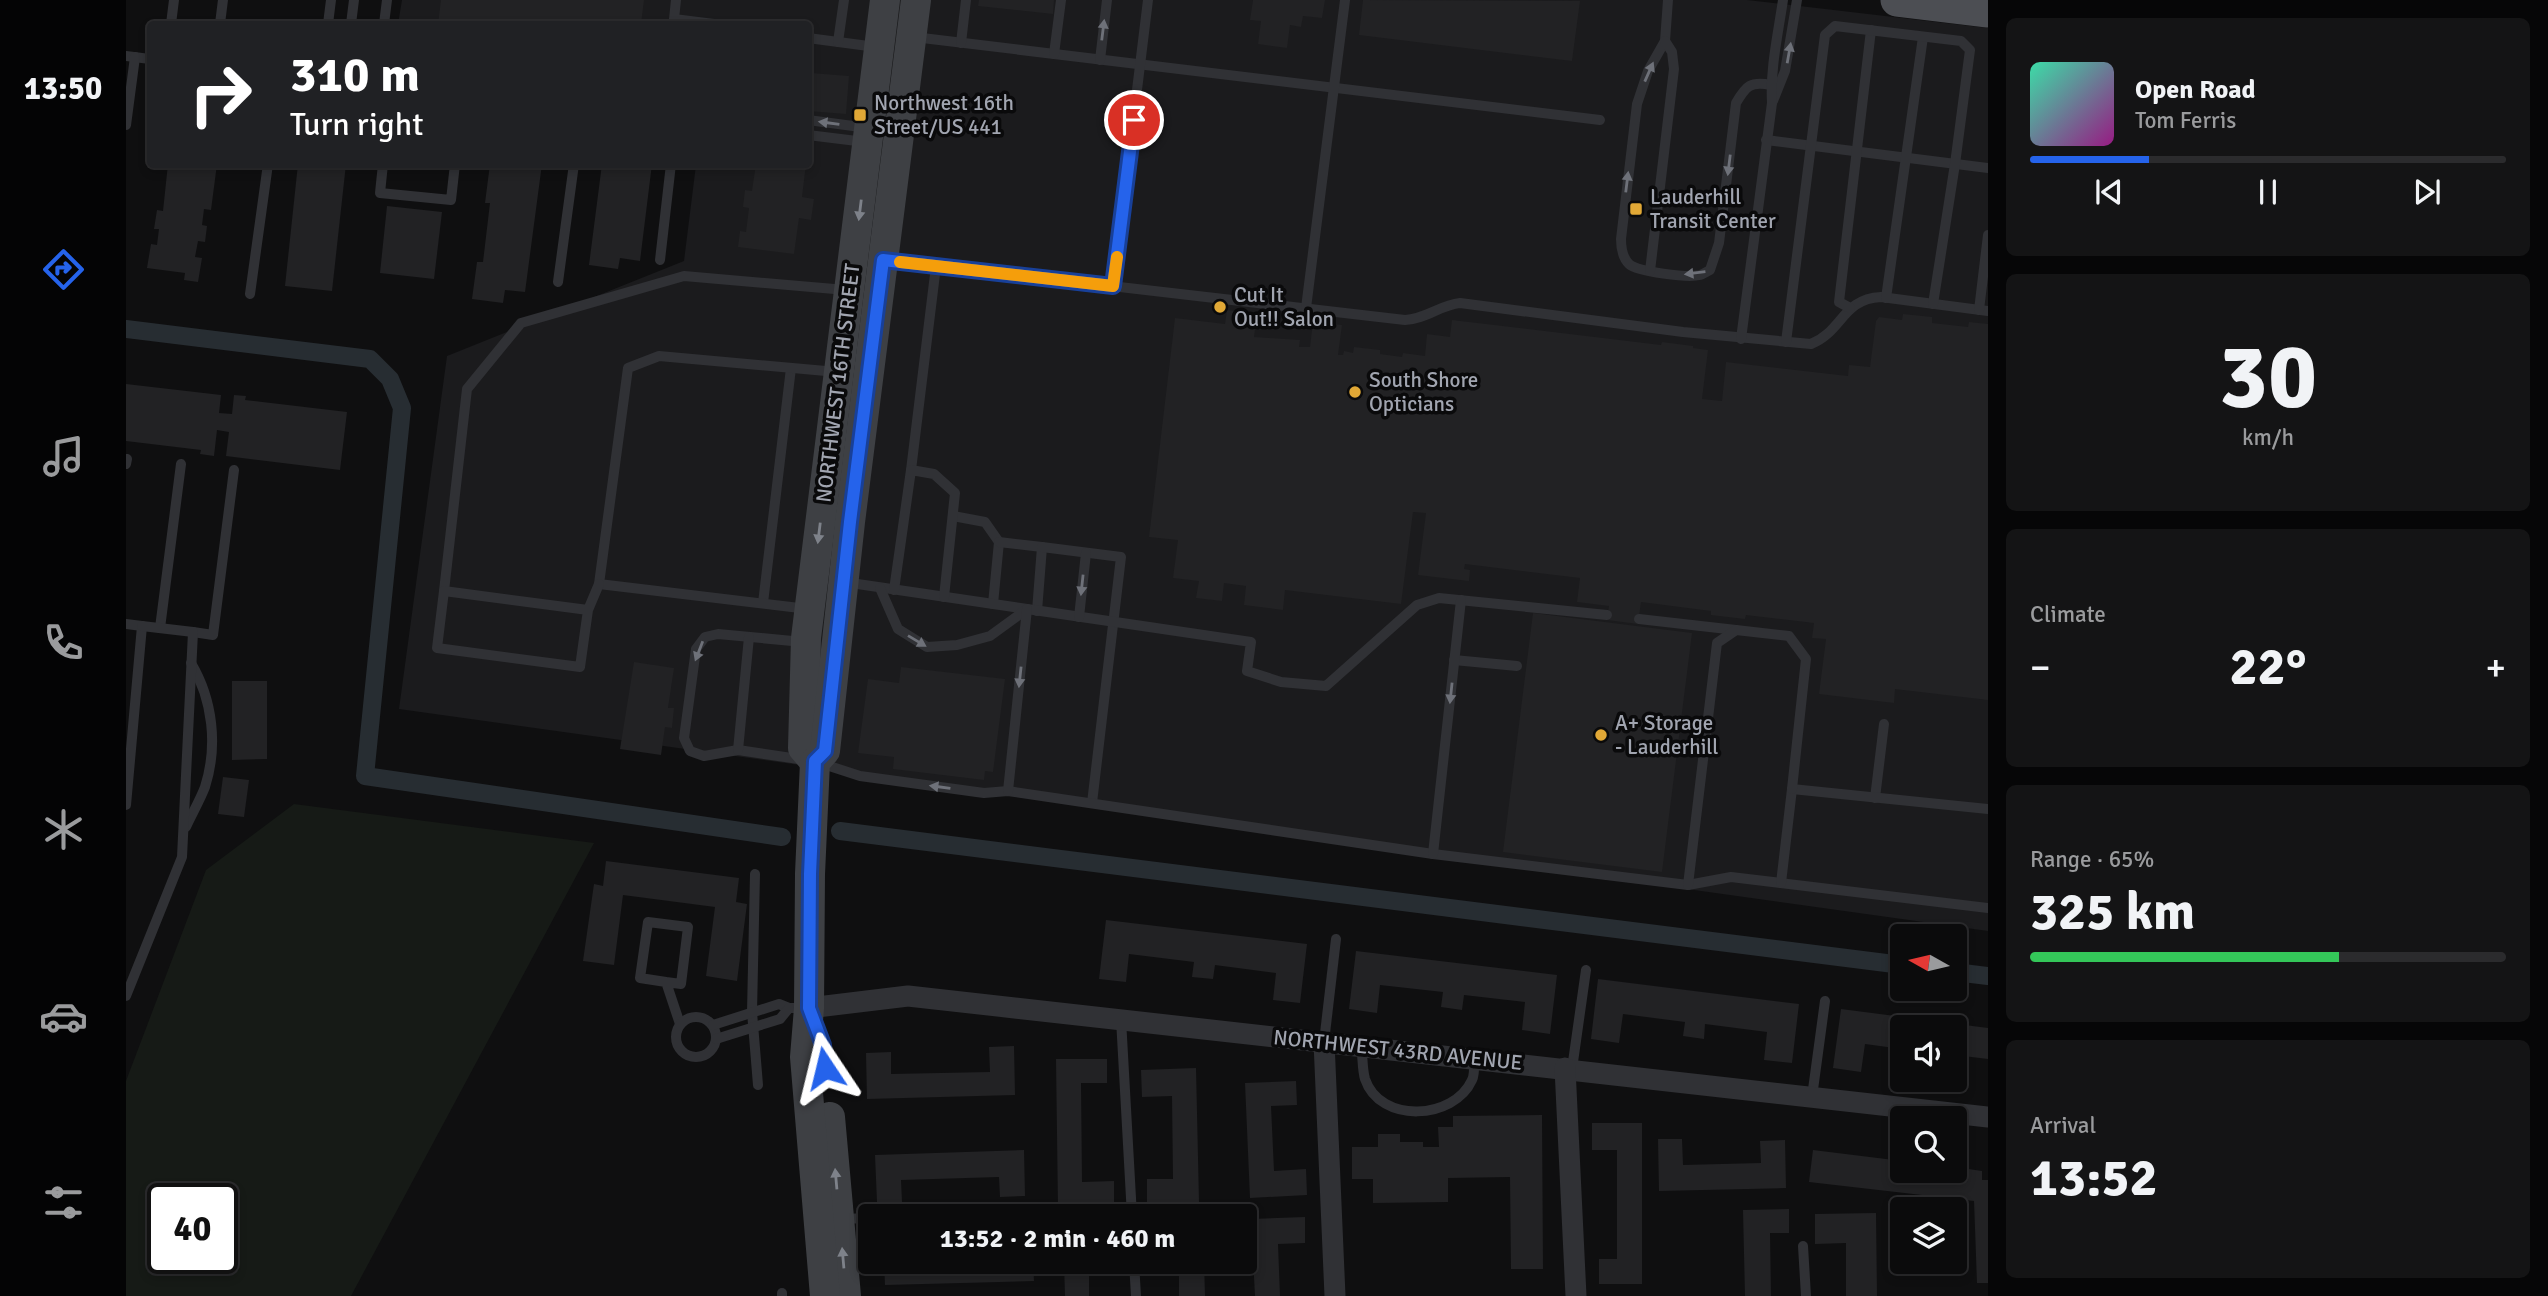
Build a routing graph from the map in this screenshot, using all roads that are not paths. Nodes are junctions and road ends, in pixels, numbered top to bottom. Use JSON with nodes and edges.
{"nodes":[{"id":1,"x":174,"y":0,"type":"edge"},
{"id":2,"x":223,"y":0,"type":"edge"},
{"id":3,"x":331,"y":0,"type":"edge"},
{"id":4,"x":354,"y":0,"type":"edge"},
{"id":5,"x":387,"y":0,"type":"edge"},
{"id":6,"x":676,"y":0,"type":"edge"},
{"id":7,"x":844,"y":0,"type":"edge"},
{"id":8,"x":884,"y":0,"type":"edge"},
{"id":9,"x":916,"y":0,"type":"edge"},
{"id":10,"x":966,"y":0,"type":"edge"},
{"id":11,"x":1061,"y":0,"type":"edge"},
{"id":12,"x":1107,"y":0,"type":"edge"},
{"id":13,"x":1149,"y":0,"type":"edge"},
{"id":14,"x":1345,"y":0,"type":"edge"},
{"id":15,"x":1668,"y":0,"type":"edge"},
{"id":16,"x":1783,"y":0,"type":"edge"},
{"id":17,"x":1797,"y":0,"type":"edge"},
{"id":18,"x":1897,"y":0,"type":"edge"},
{"id":19,"x":1988,"y":11,"type":"edge"},
{"id":20,"x":171,"y":21,"type":"edge"},
{"id":21,"x":220,"y":21,"type":"edge"},
{"id":22,"x":328,"y":21,"type":"edge"},
{"id":23,"x":351,"y":21,"type":"edge"},
{"id":24,"x":384,"y":21,"type":"edge"},
{"id":25,"x":690,"y":21,"type":"edge"},
{"id":26,"x":1871,"y":30,"type":"junction"},
{"id":27,"x":912,"y":37,"type":"junction"},
{"id":28,"x":1923,"y":37,"type":"junction"},
{"id":29,"x":812,"y":39,"type":"edge"},
{"id":30,"x":1665,"y":41,"type":"junction"},
{"id":31,"x":838,"y":42,"type":"junction"},
{"id":32,"x":961,"y":43,"type":"junction"},
{"id":33,"x":879,"y":47,"type":"junction"},
{"id":34,"x":1054,"y":54,"type":"junction"},
{"id":35,"x":130,"y":57,"type":"edge"},
{"id":36,"x":1100,"y":60,"type":"junction"},
{"id":37,"x":1140,"y":64,"type":"junction"},
{"id":38,"x":1771,"y":85,"type":"junction"},
{"id":39,"x":1334,"y":88,"type":"junction"},
{"id":40,"x":1772,"y":103,"type":"junction"},
{"id":41,"x":1600,"y":120,"type":"dead end"},
{"id":42,"x":812,"y":121,"type":"edge"},
{"id":43,"x":126,"y":125,"type":"edge"},
{"id":44,"x":812,"y":135,"type":"edge"},
{"id":45,"x":884,"y":135,"type":"junction"},
{"id":46,"x":1766,"y":140,"type":"junction"},
{"id":47,"x":1810,"y":146,"type":"junction"},
{"id":48,"x":1856,"y":152,"type":"junction"},
{"id":49,"x":1907,"y":158,"type":"junction"},
{"id":50,"x":1955,"y":164,"type":"junction"},
{"id":51,"x":267,"y":168,"type":"edge"},
{"id":52,"x":383,"y":168,"type":"edge"},
{"id":53,"x":455,"y":168,"type":"edge"},
{"id":54,"x":573,"y":168,"type":"edge"},
{"id":55,"x":671,"y":168,"type":"edge"},
{"id":56,"x":1988,"y":168,"type":"edge"},
{"id":57,"x":1988,"y":235,"type":"edge"},
{"id":58,"x":868,"y":258,"type":"junction"},
{"id":59,"x":660,"y":260,"type":"dead end"},
{"id":60,"x":936,"y":266,"type":"junction"},
{"id":61,"x":1650,"y":271,"type":"junction"},
{"id":62,"x":558,"y":282,"type":"dead end"},
{"id":63,"x":1113,"y":286,"type":"junction"},
{"id":64,"x":864,"y":292,"type":"junction"},
{"id":65,"x":250,"y":294,"type":"dead end"},
{"id":66,"x":1886,"y":298,"type":"junction"},
{"id":67,"x":1933,"y":304,"type":"junction"},
{"id":68,"x":1306,"y":308,"type":"junction"},
{"id":69,"x":1850,"y":308,"type":"junction"},
{"id":70,"x":1983,"y":310,"type":"edge"},
{"id":71,"x":1741,"y":339,"type":"junction"},
{"id":72,"x":1786,"y":342,"type":"junction"},
{"id":73,"x":791,"y":368,"type":"junction"},
{"id":74,"x":854,"y":373,"type":"junction"},
{"id":75,"x":127,"y":458,"type":"edge"},
{"id":76,"x":126,"y":464,"type":"edge"},
{"id":77,"x":181,"y":464,"type":"dead end"},
{"id":78,"x":234,"y":470,"type":"dead end"},
{"id":79,"x":911,"y":470,"type":"junction"},
{"id":80,"x":953,"y":516,"type":"junction"},
{"id":81,"x":999,"y":542,"type":"junction"},
{"id":82,"x":1042,"y":547,"type":"junction"},
{"id":83,"x":1086,"y":553,"type":"junction"},
{"id":84,"x":828,"y":580,"type":"junction"},
{"id":85,"x":599,"y":584,"type":"junction"},
{"id":86,"x":880,"y":587,"type":"junction"},
{"id":87,"x":894,"y":590,"type":"junction"},
{"id":88,"x":444,"y":591,"type":"junction"},
{"id":89,"x":944,"y":597,"type":"junction"},
{"id":90,"x":1461,"y":600,"type":"junction"},
{"id":91,"x":763,"y":603,"type":"junction"},
{"id":92,"x":993,"y":604,"type":"junction"},
{"id":93,"x":809,"y":609,"type":"junction"},
{"id":94,"x":588,"y":610,"type":"junction"},
{"id":95,"x":1032,"y":610,"type":"junction"},
{"id":96,"x":1607,"y":615,"type":"dead end"},
{"id":97,"x":1079,"y":617,"type":"junction"},
{"id":98,"x":1639,"y":619,"type":"dead end"},
{"id":99,"x":1114,"y":622,"type":"junction"},
{"id":100,"x":126,"y":624,"type":"edge"},
{"id":101,"x":142,"y":626,"type":"junction"},
{"id":102,"x":160,"y":628,"type":"junction"},
{"id":103,"x":1736,"y":630,"type":"junction"},
{"id":104,"x":192,"y":632,"type":"junction"},
{"id":105,"x":749,"y":637,"type":"junction"},
{"id":106,"x":820,"y":648,"type":"junction"},
{"id":107,"x":1454,"y":660,"type":"junction"},
{"id":108,"x":126,"y":661,"type":"edge"},
{"id":109,"x":138,"y":662,"type":"junction"},
{"id":110,"x":191,"y":663,"type":"junction"},
{"id":111,"x":1517,"y":666,"type":"dead end"},
{"id":112,"x":1884,"y":724,"type":"dead end"},
{"id":113,"x":738,"y":750,"type":"junction"},
{"id":114,"x":815,"y":761,"type":"junction"},
{"id":115,"x":1792,"y":789,"type":"junction"},
{"id":116,"x":1008,"y":791,"type":"junction"},
{"id":117,"x":1875,"y":797,"type":"junction"},
{"id":118,"x":1092,"y":803,"type":"junction"},
{"id":119,"x":126,"y":805,"type":"edge"},
{"id":120,"x":1988,"y":809,"type":"edge"},
{"id":121,"x":183,"y":833,"type":"junction"},
{"id":122,"x":1433,"y":854,"type":"junction"},
{"id":123,"x":755,"y":874,"type":"dead end"},
{"id":124,"x":1781,"y":883,"type":"junction"},
{"id":125,"x":1688,"y":885,"type":"junction"},
{"id":126,"x":1988,"y":908,"type":"edge"},
{"id":127,"x":1336,"y":939,"type":"dead end"},
{"id":128,"x":1586,"y":970,"type":"dead end"},
{"id":129,"x":666,"y":982,"type":"junction"},
{"id":130,"x":126,"y":996,"type":"edge"},
{"id":131,"x":1825,"y":1000,"type":"dead end"},
{"id":132,"x":799,"y":1008,"type":"junction"},
{"id":133,"x":752,"y":1012,"type":"junction"},
{"id":134,"x":1121,"y":1019,"type":"junction"},
{"id":135,"x":680,"y":1024,"type":"junction"},
{"id":136,"x":713,"y":1025,"type":"junction"},
{"id":137,"x":754,"y":1027,"type":"junction"},
{"id":138,"x":716,"y":1039,"type":"junction"},
{"id":139,"x":1324,"y":1042,"type":"junction"},
{"id":140,"x":1361,"y":1046,"type":"junction"},
{"id":141,"x":1474,"y":1058,"type":"junction"},
{"id":142,"x":1568,"y":1069,"type":"junction"},
{"id":143,"x":758,"y":1084,"type":"dead end"},
{"id":144,"x":1812,"y":1097,"type":"junction"},
{"id":145,"x":1988,"y":1117,"type":"edge"},
{"id":146,"x":1131,"y":1204,"type":"edge"},
{"id":147,"x":858,"y":1218,"type":"edge"},
{"id":148,"x":828,"y":1219,"type":"junction"},
{"id":149,"x":1803,"y":1246,"type":"dead end"},
{"id":150,"x":1135,"y":1274,"type":"edge"},
{"id":151,"x":825,"y":1296,"type":"edge"},
{"id":152,"x":846,"y":1296,"type":"edge"},
{"id":153,"x":1136,"y":1296,"type":"edge"},
{"id":154,"x":1335,"y":1296,"type":"edge"},
{"id":155,"x":1576,"y":1296,"type":"edge"},
{"id":156,"x":1806,"y":1296,"type":"edge"}],
"edges":[{"from":1,"to":20,"type":"lane"},
{"from":2,"to":21,"type":"lane"},
{"from":3,"to":22,"type":"lane"},
{"from":4,"to":23,"type":"lane"},
{"from":5,"to":24,"type":"lane"},
{"from":6,"to":25,"type":"lane"},
{"from":7,"to":31,"type":"lane"},
{"from":8,"to":33,"type":"street","name":"NORTHWEST 16TH STREET"},
{"from":9,"to":27,"type":"street","name":"NORTHWEST 16TH STREET"},
{"from":10,"to":32,"type":"lane"},
{"from":11,"to":34,"type":"lane"},
{"from":36,"to":12,"type":"lane","one_way":true},
{"from":13,"to":37,"type":"lane"},
{"from":14,"to":39,"type":"lane"},
{"from":15,"to":30,"type":"lane"},
{"from":16,"to":38,"type":"lane"},
{"from":40,"to":17,"type":"lane","one_way":true},
{"from":18,"to":19,"type":"main road"},
{"from":26,"to":28,"type":"lane"},
{"from":26,"to":47,"type":"lane"},
{"from":26,"to":48,"type":"lane"},
{"from":27,"to":32,"type":"lane"},
{"from":27,"to":45,"type":"street","name":"NORTHWEST 16TH STREET"},
{"from":28,"to":49,"type":"lane"},
{"from":28,"to":50,"type":"lane"},
{"from":29,"to":31,"type":"lane"},
{"from":30,"to":61,"type":"lane"},
{"from":61,"to":30,"type":"lane","one_way":true},
{"from":31,"to":33,"type":"lane"},
{"from":32,"to":34,"type":"lane"},
{"from":33,"to":45,"type":"street","name":"NORTHWEST 16TH STREET"},
{"from":34,"to":36,"type":"lane"},
{"from":35,"to":43,"type":"lane"},
{"from":36,"to":37,"type":"lane"},
{"from":37,"to":39,"type":"lane"},
{"from":37,"to":63,"type":"lane"},
{"from":38,"to":40,"type":"lane"},
{"from":38,"to":61,"type":"lane","one_way":true},
{"from":39,"to":41,"type":"lane"},
{"from":39,"to":68,"type":"lane"},
{"from":40,"to":46,"type":"lane"},
{"from":45,"to":42,"type":"lane","one_way":true},
{"from":44,"to":45,"type":"lane"},
{"from":45,"to":58,"type":"street","name":"NORTHWEST 16TH STREET"},
{"from":46,"to":47,"type":"lane"},
{"from":46,"to":71,"type":"lane"},
{"from":47,"to":48,"type":"lane"},
{"from":47,"to":72,"type":"lane"},
{"from":48,"to":49,"type":"lane"},
{"from":48,"to":69,"type":"lane"},
{"from":49,"to":50,"type":"lane"},
{"from":49,"to":66,"type":"lane"},
{"from":50,"to":56,"type":"lane"},
{"from":50,"to":67,"type":"lane"},
{"from":51,"to":65,"type":"lane"},
{"from":52,"to":53,"type":"lane"},
{"from":54,"to":62,"type":"lane"},
{"from":55,"to":59,"type":"lane"},
{"from":57,"to":70,"type":"lane"},
{"from":58,"to":60,"type":"lane"},
{"from":58,"to":64,"type":"street","name":"NORTHWEST 16TH STREET"},
{"from":60,"to":63,"type":"lane"},
{"from":60,"to":79,"type":"lane"},
{"from":63,"to":68,"type":"lane"},
{"from":64,"to":74,"type":"street","name":"NORTHWEST 16TH STREET"},
{"from":64,"to":88,"type":"lane"},
{"from":66,"to":67,"type":"lane"},
{"from":66,"to":69,"type":"lane"},
{"from":67,"to":70,"type":"lane"},
{"from":68,"to":71,"type":"lane"},
{"from":69,"to":72,"type":"lane"},
{"from":71,"to":72,"type":"lane"},
{"from":73,"to":74,"type":"lane"},
{"from":73,"to":85,"type":"lane"},
{"from":73,"to":91,"type":"lane"},
{"from":74,"to":84,"type":"street","name":"NORTHWEST 16TH STREET"},
{"from":75,"to":76,"type":"lane"},
{"from":77,"to":102,"type":"lane"},
{"from":78,"to":104,"type":"lane"},
{"from":79,"to":80,"type":"lane"},
{"from":79,"to":87,"type":"lane"},
{"from":80,"to":81,"type":"lane"},
{"from":80,"to":89,"type":"lane"},
{"from":81,"to":82,"type":"lane"},
{"from":81,"to":92,"type":"lane"},
{"from":82,"to":83,"type":"lane"},
{"from":82,"to":95,"type":"lane"},
{"from":83,"to":97,"type":"lane","one_way":true},
{"from":83,"to":99,"type":"lane"},
{"from":84,"to":86,"type":"lane"},
{"from":84,"to":93,"type":"street","name":"NORTHWEST 16TH STREET"},
{"from":84,"to":106,"type":"street","name":"NORTHWEST 16TH STREET"},
{"from":85,"to":91,"type":"lane"},
{"from":85,"to":94,"type":"lane"},
{"from":86,"to":87,"type":"lane"},
{"from":86,"to":95,"type":"lane","one_way":true},
{"from":87,"to":89,"type":"lane"},
{"from":88,"to":94,"type":"lane"},
{"from":88,"to":94,"type":"lane"},
{"from":89,"to":92,"type":"lane"},
{"from":90,"to":96,"type":"lane"},
{"from":90,"to":99,"type":"lane"},
{"from":90,"to":107,"type":"lane"},
{"from":91,"to":93,"type":"lane"},
{"from":92,"to":95,"type":"lane"},
{"from":93,"to":106,"type":"street","name":"NORTHWEST 16TH STREET"},
{"from":95,"to":97,"type":"lane"},
{"from":95,"to":116,"type":"lane","one_way":true},
{"from":97,"to":99,"type":"lane"},
{"from":98,"to":103,"type":"lane"},
{"from":99,"to":118,"type":"lane"},
{"from":100,"to":101,"type":"lane"},
{"from":101,"to":102,"type":"lane"},
{"from":101,"to":109,"type":"lane"},
{"from":102,"to":104,"type":"lane"},
{"from":103,"to":115,"type":"lane"},
{"from":103,"to":125,"type":"lane"},
{"from":104,"to":110,"type":"lane"},
{"from":105,"to":106,"type":"lane"},
{"from":105,"to":113,"type":"lane"},
{"from":105,"to":113,"type":"lane","one_way":true},
{"from":106,"to":114,"type":"street","name":"NORTHWEST 16TH STREET"},
{"from":107,"to":111,"type":"lane"},
{"from":107,"to":122,"type":"lane","one_way":true},
{"from":108,"to":109,"type":"lane"},
{"from":109,"to":119,"type":"lane"},
{"from":110,"to":121,"type":"lane"},
{"from":110,"to":121,"type":"lane"},
{"from":112,"to":117,"type":"lane"},
{"from":113,"to":114,"type":"lane"},
{"from":116,"to":114,"type":"lane","one_way":true},
{"from":114,"to":132,"type":"street","name":"NORTHWEST 16TH STREET"},
{"from":115,"to":117,"type":"lane"},
{"from":115,"to":124,"type":"lane"},
{"from":116,"to":118,"type":"lane"},
{"from":117,"to":120,"type":"lane"},
{"from":118,"to":122,"type":"lane"},
{"from":121,"to":130,"type":"lane"},
{"from":122,"to":125,"type":"lane"},
{"from":123,"to":133,"type":"lane"},
{"from":124,"to":125,"type":"lane"},
{"from":124,"to":126,"type":"lane"},
{"from":127,"to":139,"type":"lane"},
{"from":128,"to":142,"type":"lane"},
{"from":129,"to":129,"type":"lane"},
{"from":129,"to":135,"type":"lane"},
{"from":131,"to":144,"type":"lane"},
{"from":132,"to":133,"type":"lane"},
{"from":132,"to":134,"type":"street","name":"NORTHWEST 43RD AVENUE"},
{"from":132,"to":137,"type":"lane"},
{"from":132,"to":148,"type":"street","name":"NORTHWEST 16TH STREET"},
{"from":133,"to":136,"type":"lane"},
{"from":133,"to":137,"type":"lane"},
{"from":134,"to":139,"type":"street","name":"NORTHWEST 43RD AVENUE"},
{"from":134,"to":146,"type":"lane"},
{"from":135,"to":136,"type":"lane"},
{"from":135,"to":138,"type":"lane"},
{"from":136,"to":138,"type":"lane"},
{"from":137,"to":138,"type":"lane"},
{"from":137,"to":143,"type":"lane"},
{"from":139,"to":140,"type":"street","name":"NORTHWEST 43RD AVENUE"},
{"from":139,"to":154,"type":"street"},
{"from":140,"to":141,"type":"street","name":"NORTHWEST 43RD AVENUE"},
{"from":140,"to":141,"type":"lane"},
{"from":141,"to":142,"type":"street","name":"NORTHWEST 43RD AVENUE"},
{"from":142,"to":144,"type":"street","name":"NORTHWEST 43RD AVENUE"},
{"from":142,"to":155,"type":"street"},
{"from":144,"to":145,"type":"street","name":"NORTHWEST 43RD AVENUE"},
{"from":147,"to":148,"type":"lane"},
{"from":148,"to":151,"type":"street","name":"NORTHWEST 16TH STREET"},
{"from":152,"to":148,"type":"street","name":"NORTHWEST 16TH STREET","one_way":true},
{"from":149,"to":156,"type":"lane"},
{"from":150,"to":153,"type":"lane"}]}
